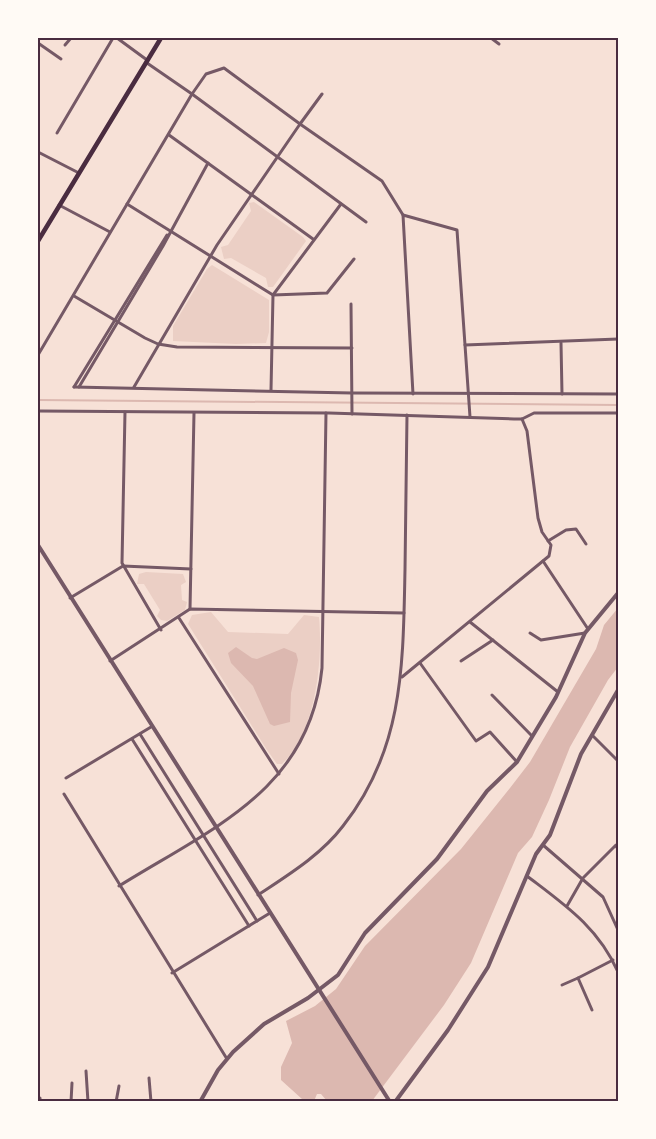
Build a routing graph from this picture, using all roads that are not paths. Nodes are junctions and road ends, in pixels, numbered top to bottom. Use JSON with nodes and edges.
{"nodes":[{"id":1,"x":71,"y":38,"type":"edge"},
{"id":2,"x":115,"y":38,"type":"edge"},
{"id":3,"x":161,"y":38,"type":"edge"},
{"id":4,"x":491,"y":38,"type":"edge"},
{"id":5,"x":38,"y":43,"type":"edge"},
{"id":6,"x":500,"y":44,"type":"dead end"},
{"id":7,"x":65,"y":45,"type":"dead end"},
{"id":8,"x":61,"y":59,"type":"dead end"},
{"id":9,"x":146,"y":61,"type":"junction"},
{"id":10,"x":192,"y":94,"type":"junction"},
{"id":11,"x":322,"y":94,"type":"dead end"},
{"id":12,"x":300,"y":124,"type":"junction"},
{"id":13,"x":57,"y":132,"type":"dead end"},
{"id":14,"x":169,"y":135,"type":"junction"},
{"id":15,"x":38,"y":152,"type":"edge"},
{"id":16,"x":276,"y":155,"type":"junction"},
{"id":17,"x":208,"y":163,"type":"junction"},
{"id":18,"x":77,"y":172,"type":"junction"},
{"id":19,"x":251,"y":193,"type":"junction"},
{"id":20,"x":58,"y":204,"type":"junction"},
{"id":21,"x":127,"y":204,"type":"junction"},
{"id":22,"x":341,"y":204,"type":"junction"},
{"id":23,"x":403,"y":215,"type":"junction"},
{"id":24,"x":366,"y":222,"type":"dead end"},
{"id":25,"x":171,"y":230,"type":"junction"},
{"id":26,"x":110,"y":232,"type":"junction"},
{"id":27,"x":313,"y":240,"type":"junction"},
{"id":28,"x":38,"y":241,"type":"edge"},
{"id":29,"x":211,"y":255,"type":"junction"},
{"id":30,"x":354,"y":259,"type":"dead end"},
{"id":31,"x":273,"y":295,"type":"junction"},
{"id":32,"x":74,"y":296,"type":"junction"},
{"id":33,"x":351,"y":304,"type":"dead end"},
{"id":34,"x":116,"y":321,"type":"junction"},
{"id":35,"x":618,"y":339,"type":"edge"},
{"id":36,"x":561,"y":343,"type":"junction"},
{"id":37,"x":158,"y":344,"type":"junction"},
{"id":38,"x":465,"y":345,"type":"junction"},
{"id":39,"x":272,"y":348,"type":"junction"},
{"id":40,"x":352,"y":348,"type":"junction"},
{"id":41,"x":38,"y":355,"type":"edge"},
{"id":42,"x":79,"y":387,"type":"junction"},
{"id":43,"x":133,"y":387,"type":"junction"},
{"id":44,"x":271,"y":390,"type":"junction"},
{"id":45,"x":469,"y":393,"type":"junction"},
{"id":46,"x":352,"y":394,"type":"junction"},
{"id":47,"x":413,"y":394,"type":"junction"},
{"id":48,"x":562,"y":394,"type":"junction"},
{"id":49,"x":618,"y":394,"type":"edge"},
{"id":50,"x":38,"y":411,"type":"edge"},
{"id":51,"x":352,"y":411,"type":"junction"},
{"id":52,"x":125,"y":412,"type":"junction"},
{"id":53,"x":194,"y":413,"type":"junction"},
{"id":54,"x":326,"y":413,"type":"junction"},
{"id":55,"x":618,"y":413,"type":"edge"},
{"id":56,"x":407,"y":415,"type":"junction"},
{"id":57,"x":470,"y":417,"type":"junction"},
{"id":58,"x":522,"y":419,"type":"junction"},
{"id":59,"x":548,"y":541,"type":"junction"},
{"id":60,"x":38,"y":544,"type":"edge"},
{"id":61,"x":586,"y":544,"type":"dead end"},
{"id":62,"x":543,"y":561,"type":"junction"},
{"id":63,"x":123,"y":566,"type":"junction"},
{"id":64,"x":191,"y":569,"type":"junction"},
{"id":65,"x":618,"y":593,"type":"edge"},
{"id":66,"x":70,"y":598,"type":"junction"},
{"id":67,"x":190,"y":609,"type":"junction"},
{"id":68,"x":322,"y":611,"type":"junction"},
{"id":69,"x":404,"y":613,"type":"junction"},
{"id":70,"x":179,"y":618,"type":"junction"},
{"id":71,"x":470,"y":622,"type":"junction"},
{"id":72,"x":161,"y":630,"type":"junction"},
{"id":73,"x":586,"y":631,"type":"junction"},
{"id":74,"x":530,"y":633,"type":"dead end"},
{"id":75,"x":493,"y":640,"type":"junction"},
{"id":76,"x":110,"y":661,"type":"junction"},
{"id":77,"x":461,"y":661,"type":"dead end"},
{"id":78,"x":420,"y":663,"type":"junction"},
{"id":79,"x":402,"y":677,"type":"junction"},
{"id":80,"x":618,"y":690,"type":"edge"},
{"id":81,"x":558,"y":692,"type":"junction"},
{"id":82,"x":492,"y":695,"type":"dead end"},
{"id":83,"x":151,"y":727,"type":"junction"},
{"id":84,"x":140,"y":734,"type":"junction"},
{"id":85,"x":592,"y":735,"type":"junction"},
{"id":86,"x":532,"y":736,"type":"junction"},
{"id":87,"x":132,"y":739,"type":"junction"},
{"id":88,"x":618,"y":761,"type":"edge"},
{"id":89,"x":517,"y":762,"type":"junction"},
{"id":90,"x":279,"y":774,"type":"junction"},
{"id":91,"x":66,"y":778,"type":"dead end"},
{"id":92,"x":64,"y":794,"type":"dead end"},
{"id":93,"x":214,"y":827,"type":"junction"},
{"id":94,"x":203,"y":834,"type":"junction"},
{"id":95,"x":195,"y":839,"type":"junction"},
{"id":96,"x":543,"y":845,"type":"junction"},
{"id":97,"x":618,"y":850,"type":"edge"},
{"id":98,"x":527,"y":876,"type":"junction"},
{"id":99,"x":583,"y":878,"type":"junction"},
{"id":100,"x":119,"y":886,"type":"junction"},
{"id":101,"x":258,"y":895,"type":"junction"},
{"id":102,"x":567,"y":906,"type":"junction"},
{"id":103,"x":270,"y":913,"type":"junction"},
{"id":104,"x":257,"y":921,"type":"junction"},
{"id":105,"x":249,"y":926,"type":"junction"},
{"id":106,"x":618,"y":930,"type":"edge"},
{"id":107,"x":613,"y":960,"type":"junction"},
{"id":108,"x":618,"y":972,"type":"edge"},
{"id":109,"x":172,"y":973,"type":"junction"},
{"id":110,"x":578,"y":978,"type":"junction"},
{"id":111,"x":562,"y":985,"type":"dead end"},
{"id":112,"x":320,"y":990,"type":"junction"},
{"id":113,"x":592,"y":1010,"type":"dead end"},
{"id":114,"x":226,"y":1059,"type":"junction"},
{"id":115,"x":86,"y":1071,"type":"dead end"},
{"id":116,"x":149,"y":1078,"type":"dead end"},
{"id":117,"x":72,"y":1083,"type":"dead end"},
{"id":118,"x":119,"y":1086,"type":"dead end"},
{"id":119,"x":71,"y":1101,"type":"edge"},
{"id":120,"x":88,"y":1101,"type":"edge"},
{"id":121,"x":116,"y":1101,"type":"edge"},
{"id":122,"x":151,"y":1101,"type":"edge"},
{"id":123,"x":200,"y":1101,"type":"edge"},
{"id":124,"x":390,"y":1101,"type":"edge"},
{"id":125,"x":395,"y":1101,"type":"edge"}],
"edges":[{"from":1,"to":7,"type":"street"},
{"from":2,"to":9,"type":"street"},
{"from":2,"to":13,"type":"street"},
{"from":3,"to":9,"type":"main road"},
{"from":4,"to":6,"type":"street"},
{"from":5,"to":8,"type":"street"},
{"from":9,"to":10,"type":"street"},
{"from":9,"to":18,"type":"main road"},
{"from":10,"to":12,"type":"street"},
{"from":10,"to":14,"type":"street"},
{"from":10,"to":16,"type":"street"},
{"from":11,"to":12,"type":"street"},
{"from":12,"to":16,"type":"street"},
{"from":12,"to":23,"type":"street"},
{"from":14,"to":17,"type":"street"},
{"from":14,"to":21,"type":"street"},
{"from":15,"to":18,"type":"street"},
{"from":16,"to":19,"type":"street"},
{"from":16,"to":22,"type":"street"},
{"from":17,"to":19,"type":"street"},
{"from":17,"to":25,"type":"street"},
{"from":18,"to":20,"type":"main road"},
{"from":19,"to":27,"type":"street"},
{"from":19,"to":29,"type":"street"},
{"from":20,"to":26,"type":"street"},
{"from":20,"to":28,"type":"main road"},
{"from":21,"to":25,"type":"street"},
{"from":21,"to":26,"type":"street"},
{"from":22,"to":24,"type":"street"},
{"from":22,"to":27,"type":"street"},
{"from":23,"to":38,"type":"street"},
{"from":23,"to":47,"type":"street"},
{"from":25,"to":29,"type":"street"},
{"from":25,"to":34,"type":"street"},
{"from":26,"to":32,"type":"street"},
{"from":27,"to":31,"type":"street"},
{"from":29,"to":31,"type":"street"},
{"from":29,"to":37,"type":"street"},
{"from":30,"to":31,"type":"street"},
{"from":31,"to":39,"type":"street"},
{"from":32,"to":34,"type":"street"},
{"from":32,"to":41,"type":"street"},
{"from":33,"to":40,"type":"street"},
{"from":34,"to":37,"type":"street"},
{"from":34,"to":42,"type":"street"},
{"from":34,"to":42,"type":"street"},
{"from":35,"to":36,"type":"street"},
{"from":36,"to":38,"type":"street"},
{"from":36,"to":48,"type":"street"},
{"from":37,"to":39,"type":"street"},
{"from":37,"to":43,"type":"street"},
{"from":38,"to":45,"type":"street"},
{"from":39,"to":40,"type":"street"},
{"from":39,"to":44,"type":"street"},
{"from":40,"to":46,"type":"street"},
{"from":42,"to":43,"type":"street"},
{"from":43,"to":44,"type":"street"},
{"from":44,"to":46,"type":"street"},
{"from":45,"to":47,"type":"street"},
{"from":45,"to":48,"type":"street"},
{"from":45,"to":57,"type":"street"},
{"from":46,"to":47,"type":"street"},
{"from":46,"to":51,"type":"street"},
{"from":48,"to":49,"type":"street"},
{"from":50,"to":52,"type":"street"},
{"from":51,"to":54,"type":"street"},
{"from":51,"to":56,"type":"street"},
{"from":52,"to":53,"type":"street"},
{"from":52,"to":63,"type":"street"},
{"from":53,"to":54,"type":"street"},
{"from":53,"to":64,"type":"street"},
{"from":54,"to":68,"type":"street"},
{"from":55,"to":58,"type":"street"},
{"from":56,"to":57,"type":"street"},
{"from":56,"to":69,"type":"street"},
{"from":57,"to":58,"type":"street"},
{"from":58,"to":59,"type":"street"},
{"from":59,"to":61,"type":"street"},
{"from":59,"to":62,"type":"street"},
{"from":60,"to":66,"type":"street"},
{"from":62,"to":71,"type":"street"},
{"from":62,"to":73,"type":"street"},
{"from":63,"to":64,"type":"street"},
{"from":63,"to":66,"type":"street"},
{"from":63,"to":72,"type":"street"},
{"from":64,"to":67,"type":"street"},
{"from":65,"to":73,"type":"street"},
{"from":66,"to":76,"type":"street"},
{"from":67,"to":68,"type":"street"},
{"from":67,"to":70,"type":"street"},
{"from":68,"to":69,"type":"street"},
{"from":68,"to":90,"type":"street"},
{"from":69,"to":79,"type":"street"},
{"from":70,"to":72,"type":"street"},
{"from":70,"to":90,"type":"street"},
{"from":71,"to":75,"type":"street"},
{"from":71,"to":78,"type":"street"},
{"from":72,"to":76,"type":"street"},
{"from":73,"to":74,"type":"street"},
{"from":73,"to":81,"type":"street"},
{"from":75,"to":77,"type":"street"},
{"from":75,"to":81,"type":"street"},
{"from":76,"to":83,"type":"street"},
{"from":78,"to":79,"type":"street"},
{"from":78,"to":89,"type":"street"},
{"from":79,"to":101,"type":"street"},
{"from":80,"to":85,"type":"street"},
{"from":81,"to":86,"type":"street"},
{"from":82,"to":86,"type":"street"},
{"from":83,"to":84,"type":"street"},
{"from":83,"to":93,"type":"street"},
{"from":84,"to":87,"type":"street"},
{"from":84,"to":94,"type":"street"},
{"from":85,"to":88,"type":"street"},
{"from":85,"to":96,"type":"street"},
{"from":86,"to":89,"type":"street"},
{"from":87,"to":91,"type":"street"},
{"from":87,"to":95,"type":"street"},
{"from":89,"to":112,"type":"street"},
{"from":90,"to":93,"type":"street"},
{"from":92,"to":100,"type":"street"},
{"from":93,"to":94,"type":"street"},
{"from":93,"to":101,"type":"street"},
{"from":94,"to":95,"type":"street"},
{"from":94,"to":104,"type":"street"},
{"from":95,"to":100,"type":"street"},
{"from":95,"to":105,"type":"street"},
{"from":96,"to":98,"type":"street"},
{"from":96,"to":99,"type":"street"},
{"from":97,"to":99,"type":"street"},
{"from":98,"to":102,"type":"street"},
{"from":98,"to":125,"type":"street"},
{"from":99,"to":102,"type":"street"},
{"from":99,"to":106,"type":"street"},
{"from":100,"to":109,"type":"street"},
{"from":101,"to":103,"type":"street"},
{"from":102,"to":107,"type":"street"},
{"from":103,"to":104,"type":"street"},
{"from":103,"to":112,"type":"street"},
{"from":104,"to":105,"type":"street"},
{"from":105,"to":109,"type":"street"},
{"from":107,"to":108,"type":"street"},
{"from":107,"to":110,"type":"street"},
{"from":109,"to":114,"type":"street"},
{"from":110,"to":111,"type":"street"},
{"from":110,"to":113,"type":"street"},
{"from":112,"to":114,"type":"street"},
{"from":112,"to":124,"type":"street"},
{"from":114,"to":123,"type":"street"},
{"from":115,"to":120,"type":"street"},
{"from":116,"to":122,"type":"street"},
{"from":117,"to":119,"type":"street"},
{"from":118,"to":121,"type":"street"}]}
